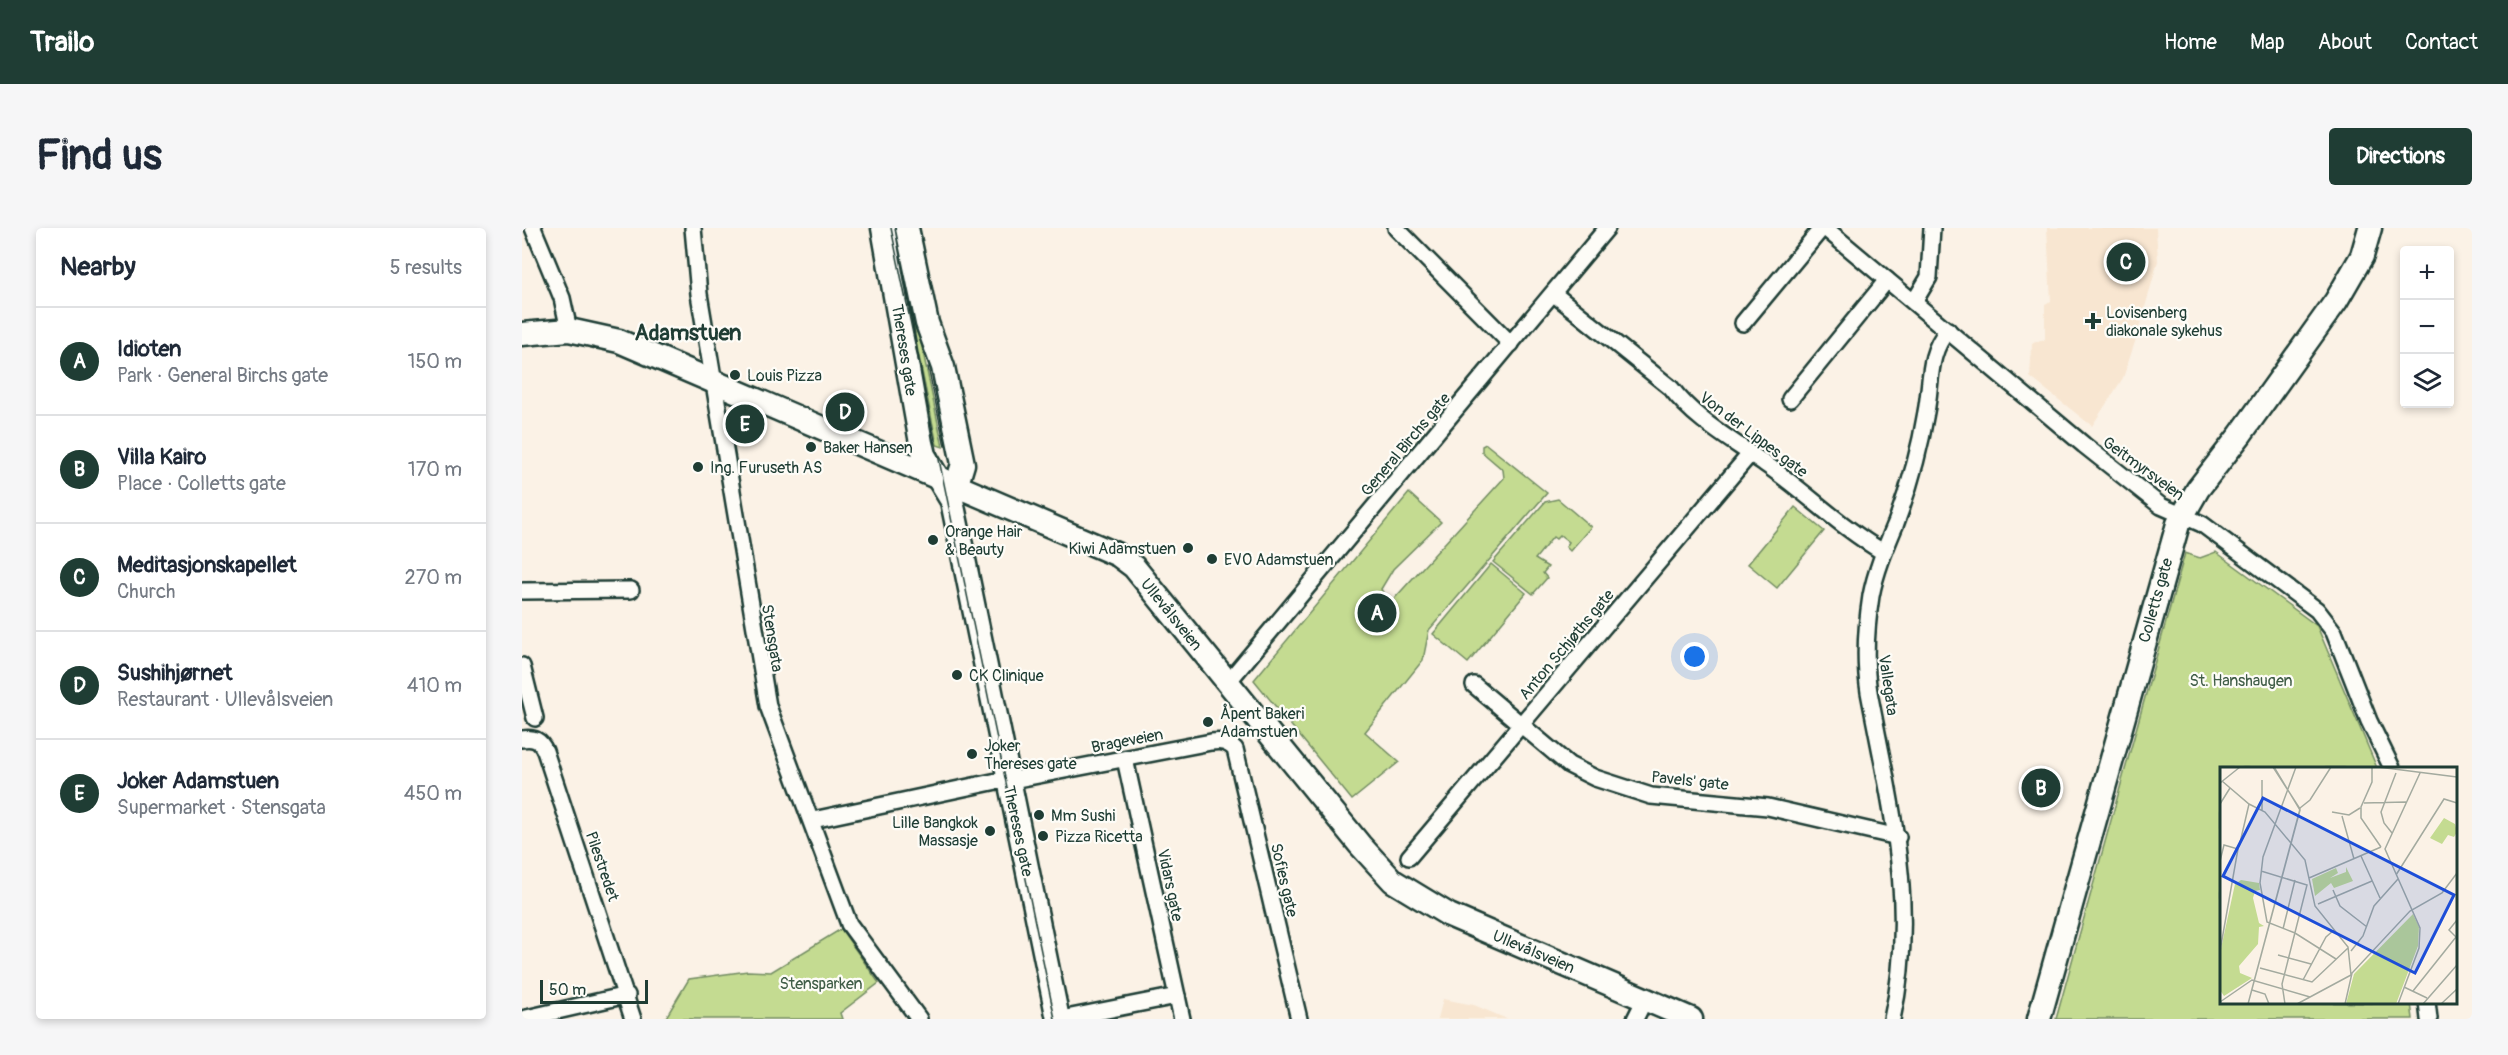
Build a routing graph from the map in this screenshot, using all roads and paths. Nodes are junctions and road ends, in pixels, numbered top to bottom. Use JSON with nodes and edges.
{"nodes":[{"id":1,"x":533,"y":228,"type":"edge"},
{"id":2,"x":693,"y":228,"type":"edge"},
{"id":3,"x":883,"y":228,"type":"edge"},
{"id":4,"x":907,"y":228,"type":"edge"},
{"id":5,"x":1395,"y":228,"type":"edge"},
{"id":6,"x":1608,"y":228,"type":"edge"},
{"id":7,"x":1823,"y":228,"type":"edge"},
{"id":8,"x":1932,"y":228,"type":"edge"},
{"id":9,"x":2370,"y":228,"type":"edge"},
{"id":10,"x":1887,"y":280,"type":"junction"},
{"id":11,"x":1554,"y":294,"type":"junction"},
{"id":12,"x":1914,"y":302,"type":"junction"},
{"id":13,"x":1743,"y":323,"type":"dead end"},
{"id":14,"x":569,"y":330,"type":"junction"},
{"id":15,"x":1948,"y":330,"type":"junction"},
{"id":16,"x":522,"y":334,"type":"edge"},
{"id":17,"x":1511,"y":344,"type":"junction"},
{"id":18,"x":713,"y":382,"type":"junction"},
{"id":19,"x":1790,"y":399,"type":"dead end"},
{"id":20,"x":1750,"y":453,"type":"junction"},
{"id":21,"x":948,"y":488,"type":"junction"},
{"id":22,"x":2181,"y":516,"type":"junction"},
{"id":23,"x":1883,"y":552,"type":"junction"},
{"id":24,"x":632,"y":590,"type":"dead end"},
{"id":25,"x":522,"y":591,"type":"edge"},
{"id":26,"x":522,"y":666,"type":"edge"},
{"id":27,"x":1228,"y":682,"type":"junction"},
{"id":28,"x":1474,"y":685,"type":"dead end"},
{"id":29,"x":535,"y":718,"type":"dead end"},
{"id":30,"x":1520,"y":726,"type":"junction"},
{"id":31,"x":523,"y":738,"type":"edge"},
{"id":32,"x":1235,"y":749,"type":"joint"},
{"id":33,"x":1125,"y":759,"type":"junction"},
{"id":34,"x":2392,"y":767,"type":"edge"},
{"id":35,"x":1009,"y":780,"type":"junction"},
{"id":36,"x":813,"y":820,"type":"junction"},
{"id":37,"x":1898,"y":837,"type":"junction"},
{"id":38,"x":1409,"y":857,"type":"dead end"},
{"id":39,"x":627,"y":995,"type":"junction"},
{"id":40,"x":1177,"y":996,"type":"junction"},
{"id":41,"x":2427,"y":1004,"type":"edge"},
{"id":42,"x":1640,"y":1009,"type":"edge"},
{"id":43,"x":522,"y":1019,"type":"edge"},
{"id":44,"x":633,"y":1019,"type":"edge"},
{"id":45,"x":919,"y":1019,"type":"edge"},
{"id":46,"x":1060,"y":1019,"type":"edge"},
{"id":47,"x":1182,"y":1019,"type":"edge"},
{"id":48,"x":1299,"y":1019,"type":"edge"},
{"id":49,"x":1691,"y":1019,"type":"edge"},
{"id":50,"x":1892,"y":1019,"type":"edge"},
{"id":51,"x":2039,"y":1019,"type":"edge"},
{"id":52,"x":2429,"y":1019,"type":"edge"}],
"edges":[{"from":1,"to":14,"type":"street"},
{"from":2,"to":18,"type":"street","name":"Stensgata"},
{"from":3,"to":21,"type":"main road","name":"Thereses gate"},
{"from":4,"to":21,"type":"main road","name":"Thereses gate"},
{"from":5,"to":17,"type":"street"},
{"from":6,"to":11,"type":"street","name":"General Birchs gate"},
{"from":7,"to":10,"type":"street","name":"Geitmyrsveien"},
{"from":7,"to":13,"type":"street"},
{"from":8,"to":12,"type":"street"},
{"from":9,"to":22,"type":"main road","name":"Colletts gate"},
{"from":10,"to":12,"type":"street","name":"Geitmyrsveien"},
{"from":10,"to":19,"type":"street"},
{"from":11,"to":17,"type":"street","name":"General Birchs gate"},
{"from":11,"to":20,"type":"street","name":"Von der Lippes gate"},
{"from":12,"to":15,"type":"street","name":"Geitmyrsveien"},
{"from":14,"to":16,"type":"main road","name":"Ullevålsveien"},
{"from":14,"to":18,"type":"main road","name":"Ullevålsveien"},
{"from":15,"to":22,"type":"street","name":"Geitmyrsveien"},
{"from":15,"to":23,"type":"street","name":"Vallegata"},
{"from":17,"to":27,"type":"street","name":"General Birchs gate"},
{"from":18,"to":21,"type":"main road","name":"Ullevålsveien"},
{"from":18,"to":36,"type":"street","name":"Stensgata"},
{"from":20,"to":23,"type":"street","name":"Von der Lippes gate"},
{"from":20,"to":30,"type":"street","name":"Anton Schjøths gate"},
{"from":21,"to":27,"type":"main road","name":"Ullevålsveien"},
{"from":21,"to":35,"type":"main road","name":"Thereses gate"},
{"from":22,"to":34,"type":"street","name":"Geitmyrsveien"},
{"from":22,"to":51,"type":"main road","name":"Colletts gate"},
{"from":23,"to":37,"type":"street","name":"Vallegata"},
{"from":24,"to":25,"type":"street"},
{"from":26,"to":29,"type":"street"},
{"from":27,"to":42,"type":"main road","name":"Ullevålsveien"},
{"from":28,"to":30,"type":"street","name":"Pavels' gate"},
{"from":30,"to":37,"type":"street","name":"Pavels' gate"},
{"from":30,"to":38,"type":"street","name":"Anton Schjøths gate"},
{"from":31,"to":39,"type":"street","name":"Pilestredet"},
{"from":32,"to":33,"type":"street","name":"Brageveien"},
{"from":32,"to":48,"type":"street","name":"Sofies gate"},
{"from":33,"to":35,"type":"street","name":"Brageveien"},
{"from":33,"to":40,"type":"street","name":"Vidars gate"},
{"from":35,"to":36,"type":"street","name":"Brageveien"},
{"from":35,"to":46,"type":"main road","name":"Thereses gate"},
{"from":36,"to":45,"type":"street","name":"Stensgata"},
{"from":37,"to":50,"type":"street","name":"Vallegata"},
{"from":39,"to":43,"type":"street"},
{"from":39,"to":44,"type":"street","name":"Pilestredet"},
{"from":40,"to":46,"type":"street"},
{"from":40,"to":47,"type":"street","name":"Vidars gate"},
{"from":41,"to":52,"type":"street"},
{"from":42,"to":49,"type":"main road","name":"Ullevålsveien"}]}
